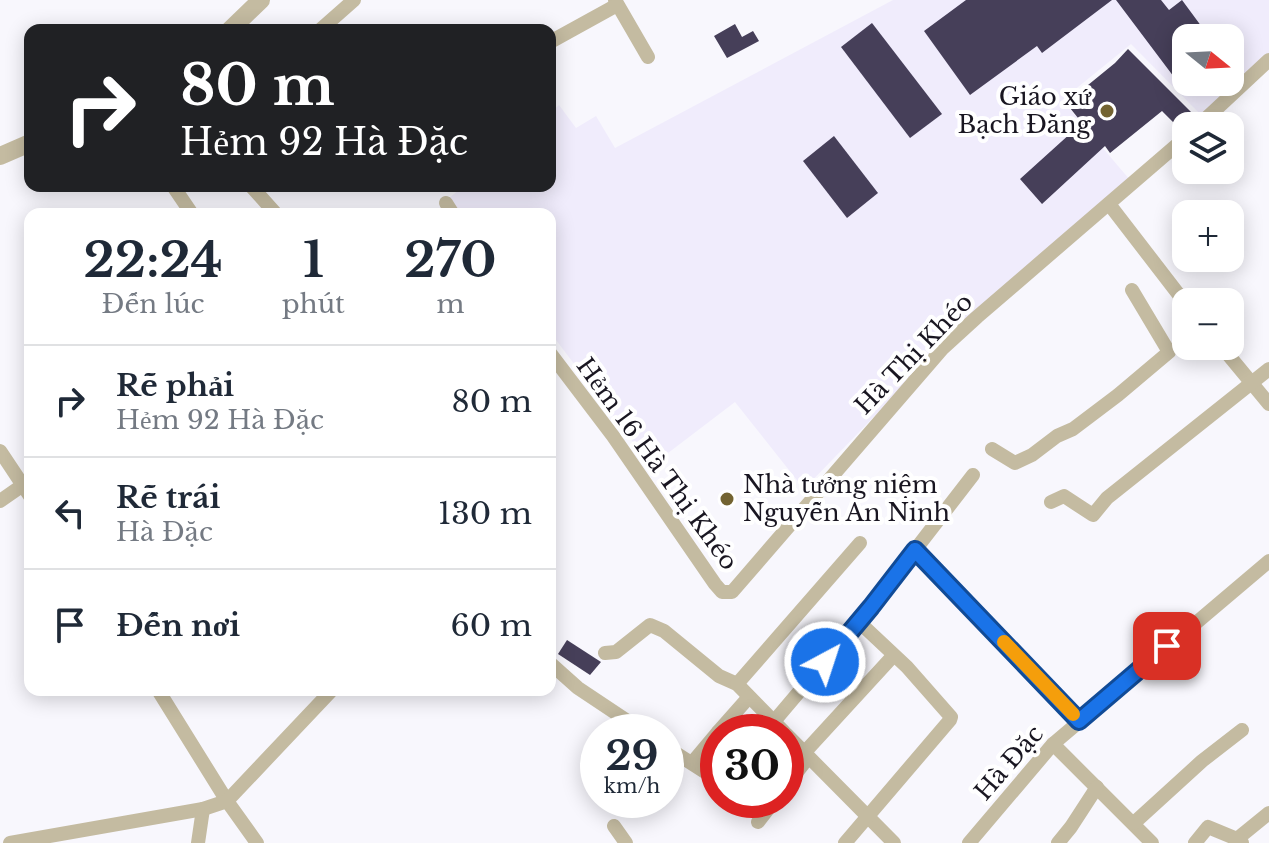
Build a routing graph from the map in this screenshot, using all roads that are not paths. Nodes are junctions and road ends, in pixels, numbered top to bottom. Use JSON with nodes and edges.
{"nodes":[{"id":1,"x":261,"y":0,"type":"edge"},
{"id":2,"x":354,"y":0,"type":"edge"},
{"id":3,"x":616,"y":2,"type":"edge"},
{"id":4,"x":236,"y":24,"type":"edge"},
{"id":5,"x":327,"y":24,"type":"edge"},
{"id":6,"x":556,"y":38,"type":"edge"},
{"id":7,"x":648,"y":57,"type":"dead end"},
{"id":8,"x":1269,"y":60,"type":"edge"},
{"id":9,"x":1213,"y":112,"type":"edge"},
{"id":10,"x":24,"y":146,"type":"edge"},
{"id":11,"x":1172,"y":149,"type":"edge"},
{"id":12,"x":0,"y":156,"type":"edge"},
{"id":13,"x":256,"y":192,"type":"edge"},
{"id":14,"x":1109,"y":204,"type":"junction"},
{"id":15,"x":271,"y":208,"type":"edge"},
{"id":16,"x":1174,"y":288,"type":"edge"},
{"id":17,"x":1132,"y":290,"type":"dead end"},
{"id":18,"x":1233,"y":360,"type":"edge"},
{"id":19,"x":556,"y":361,"type":"edge"},
{"id":20,"x":1269,"y":369,"type":"edge"},
{"id":21,"x":1252,"y":382,"type":"junction"},
{"id":22,"x":1269,"y":404,"type":"edge"},
{"id":23,"x":992,"y":449,"type":"dead end"},
{"id":24,"x":0,"y":451,"type":"edge"},
{"id":25,"x":973,"y":475,"type":"dead end"},
{"id":26,"x":24,"y":487,"type":"edge"},
{"id":27,"x":24,"y":491,"type":"edge"},
{"id":28,"x":0,"y":501,"type":"edge"},
{"id":29,"x":1051,"y":502,"type":"dead end"},
{"id":30,"x":860,"y":543,"type":"dead end"},
{"id":31,"x":915,"y":550,"type":"junction"},
{"id":32,"x":1269,"y":561,"type":"edge"},
{"id":33,"x":732,"y":592,"type":"joint"},
{"id":34,"x":859,"y":622,"type":"junction"},
{"id":35,"x":605,"y":653,"type":"dead end"},
{"id":36,"x":893,"y":656,"type":"junction"},
{"id":37,"x":556,"y":668,"type":"edge"},
{"id":38,"x":737,"y":684,"type":"junction"},
{"id":39,"x":162,"y":696,"type":"edge"},
{"id":40,"x":326,"y":696,"type":"edge"},
{"id":41,"x":749,"y":697,"type":"junction"},
{"id":42,"x":617,"y":714,"type":"edge"},
{"id":43,"x":734,"y":714,"type":"edge"},
{"id":44,"x":763,"y":714,"type":"edge"},
{"id":45,"x":789,"y":714,"type":"edge"},
{"id":46,"x":1079,"y":721,"type":"junction"},
{"id":47,"x":1242,"y":730,"type":"dead end"},
{"id":48,"x":1053,"y":744,"type":"junction"},
{"id":49,"x":700,"y":753,"type":"edge"},
{"id":50,"x":806,"y":756,"type":"junction"},
{"id":51,"x":684,"y":758,"type":"edge"},
{"id":52,"x":804,"y":759,"type":"edge"},
{"id":53,"x":692,"y":763,"type":"junction"},
{"id":54,"x":700,"y":768,"type":"edge"},
{"id":55,"x":1097,"y":787,"type":"junction"},
{"id":56,"x":227,"y":801,"type":"junction"},
{"id":57,"x":203,"y":809,"type":"junction"},
{"id":58,"x":1269,"y":813,"type":"edge"},
{"id":59,"x":867,"y":816,"type":"junction"},
{"id":60,"x":761,"y":818,"type":"edge"},
{"id":61,"x":758,"y":822,"type":"dead end"},
{"id":62,"x":1134,"y":823,"type":"junction"},
{"id":63,"x":614,"y":826,"type":"dead end"},
{"id":64,"x":1239,"y":841,"type":"edge"},
{"id":65,"x":10,"y":843,"type":"edge"},
{"id":66,"x":198,"y":843,"type":"edge"},
{"id":67,"x":257,"y":843,"type":"edge"},
{"id":68,"x":626,"y":843,"type":"edge"},
{"id":69,"x":845,"y":843,"type":"edge"},
{"id":70,"x":894,"y":843,"type":"edge"},
{"id":71,"x":969,"y":843,"type":"edge"},
{"id":72,"x":1058,"y":843,"type":"edge"},
{"id":73,"x":1152,"y":843,"type":"edge"},
{"id":74,"x":1195,"y":843,"type":"edge"}],
"edges":[{"from":1,"to":4,"type":"street"},
{"from":2,"to":5,"type":"street"},
{"from":3,"to":6,"type":"street"},
{"from":3,"to":7,"type":"street"},
{"from":8,"to":9,"type":"street"},
{"from":10,"to":12,"type":"street"},
{"from":11,"to":14,"type":"street","name":"Hà Thị Khéo"},
{"from":13,"to":15,"type":"street"},
{"from":14,"to":16,"type":"street"},
{"from":14,"to":33,"type":"street","name":"Hà Thị Khéo"},
{"from":17,"to":23,"type":"street"},
{"from":18,"to":21,"type":"street"},
{"from":19,"to":33,"type":"street","name":"Hẻm 16 Hà Thị Khéo"},
{"from":20,"to":21,"type":"street"},
{"from":21,"to":22,"type":"street"},
{"from":21,"to":29,"type":"street"},
{"from":24,"to":26,"type":"street"},
{"from":25,"to":31,"type":"street"},
{"from":27,"to":28,"type":"street"},
{"from":30,"to":38,"type":"street"},
{"from":31,"to":34,"type":"street"},
{"from":31,"to":46,"type":"street"},
{"from":32,"to":46,"type":"street","name":"Hà Đặc"},
{"from":34,"to":36,"type":"street"},
{"from":34,"to":45,"type":"street"},
{"from":35,"to":38,"type":"street"},
{"from":36,"to":50,"type":"street"},
{"from":36,"to":59,"type":"street"},
{"from":37,"to":42,"type":"street"},
{"from":38,"to":41,"type":"street"},
{"from":39,"to":56,"type":"street"},
{"from":40,"to":56,"type":"street"},
{"from":41,"to":43,"type":"street"},
{"from":41,"to":44,"type":"street"},
{"from":46,"to":48,"type":"street","name":"Hà Đặc"},
{"from":47,"to":62,"type":"street"},
{"from":48,"to":55,"type":"street"},
{"from":48,"to":71,"type":"street","name":"Hà Đặc"},
{"from":49,"to":53,"type":"street"},
{"from":50,"to":52,"type":"street"},
{"from":50,"to":59,"type":"street"},
{"from":51,"to":53,"type":"street"},
{"from":53,"to":54,"type":"street"},
{"from":55,"to":62,"type":"street"},
{"from":55,"to":72,"type":"street"},
{"from":56,"to":57,"type":"street"},
{"from":56,"to":67,"type":"street"},
{"from":57,"to":65,"type":"street"},
{"from":57,"to":66,"type":"street"},
{"from":58,"to":64,"type":"street"},
{"from":59,"to":69,"type":"street"},
{"from":59,"to":70,"type":"street"},
{"from":60,"to":61,"type":"street"},
{"from":62,"to":73,"type":"street"},
{"from":63,"to":68,"type":"street"},
{"from":64,"to":74,"type":"street"}]}
